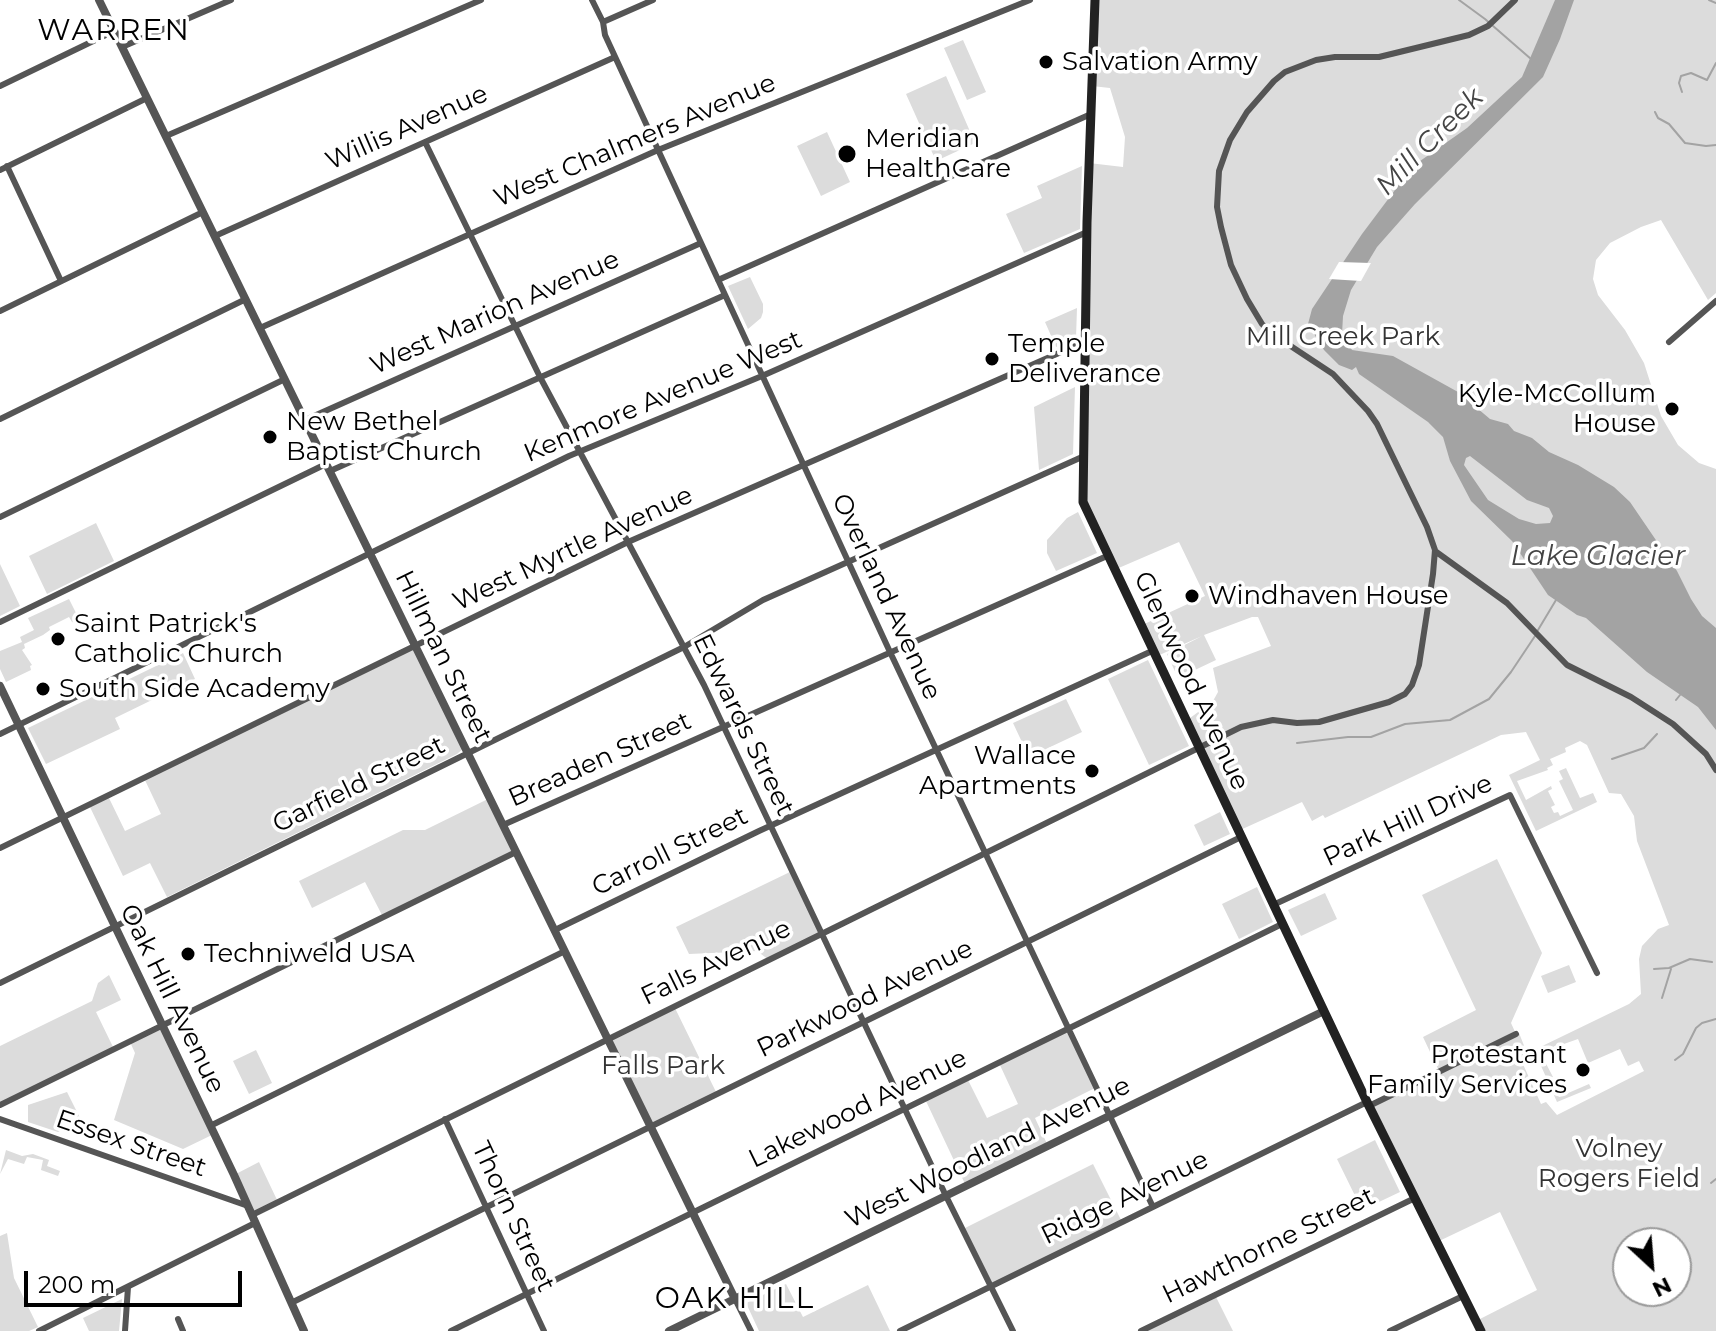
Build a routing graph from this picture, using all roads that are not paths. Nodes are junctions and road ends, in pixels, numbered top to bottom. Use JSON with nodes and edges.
{"nodes":[{"id":1,"x":99,"y":0,"type":"edge"},
{"id":2,"x":231,"y":0,"type":"edge"},
{"id":3,"x":481,"y":0,"type":"edge"},
{"id":4,"x":592,"y":0,"type":"edge"},
{"id":5,"x":653,"y":0,"type":"edge"},
{"id":6,"x":1030,"y":0,"type":"edge"},
{"id":7,"x":1095,"y":0,"type":"edge"},
{"id":8,"x":1515,"y":0,"type":"edge"},
{"id":9,"x":603,"y":22,"type":"junction"},
{"id":10,"x":114,"y":31,"type":"junction"},
{"id":11,"x":122,"y":47,"type":"junction"},
{"id":12,"x":615,"y":57,"type":"junction"},
{"id":13,"x":0,"y":86,"type":"edge"},
{"id":14,"x":147,"y":98,"type":"junction"},
{"id":15,"x":1091,"y":114,"type":"junction"},
{"id":16,"x":166,"y":136,"type":"junction"},
{"id":17,"x":425,"y":142,"type":"junction"},
{"id":18,"x":658,"y":150,"type":"junction"},
{"id":19,"x":3,"y":168,"type":"edge"},
{"id":20,"x":203,"y":212,"type":"junction"},
{"id":21,"x":1087,"y":232,"type":"junction"},
{"id":22,"x":470,"y":234,"type":"junction"},
{"id":23,"x":215,"y":236,"type":"junction"},
{"id":24,"x":701,"y":243,"type":"junction"},
{"id":25,"x":718,"y":280,"type":"junction"},
{"id":26,"x":61,"y":281,"type":"junction"},
{"id":27,"x":725,"y":295,"type":"junction"},
{"id":28,"x":246,"y":299,"type":"junction"},
{"id":29,"x":1716,"y":301,"type":"edge"},
{"id":30,"x":0,"y":311,"type":"edge"},
{"id":31,"x":515,"y":326,"type":"junction"},
{"id":32,"x":260,"y":328,"type":"junction"},
{"id":33,"x":1084,"y":342,"type":"junction"},
{"id":34,"x":1669,"y":342,"type":"dead end"},
{"id":35,"x":762,"y":376,"type":"junction"},
{"id":36,"x":540,"y":377,"type":"junction"},
{"id":37,"x":285,"y":379,"type":"junction"},
{"id":38,"x":0,"y":419,"type":"edge"},
{"id":39,"x":305,"y":420,"type":"junction"},
{"id":40,"x":580,"y":452,"type":"junction"},
{"id":41,"x":1082,"y":457,"type":"junction"},
{"id":42,"x":804,"y":467,"type":"junction"},
{"id":43,"x":328,"y":468,"type":"junction"},
{"id":44,"x":0,"y":517,"type":"edge"},
{"id":45,"x":628,"y":542,"type":"junction"},
{"id":46,"x":1435,"y":550,"type":"junction"},
{"id":47,"x":370,"y":553,"type":"junction"},
{"id":48,"x":1107,"y":556,"type":"junction"},
{"id":49,"x":848,"y":562,"type":"junction"},
{"id":50,"x":0,"y":622,"type":"edge"},
{"id":51,"x":415,"y":645,"type":"junction"},
{"id":52,"x":684,"y":647,"type":"junction"},
{"id":53,"x":1152,"y":651,"type":"junction"},
{"id":54,"x":890,"y":652,"type":"junction"},
{"id":55,"x":0,"y":686,"type":"edge"},
{"id":56,"x":19,"y":725,"type":"junction"},
{"id":57,"x":723,"y":726,"type":"junction"},
{"id":58,"x":0,"y":734,"type":"edge"},
{"id":59,"x":1198,"y":748,"type":"junction"},
{"id":60,"x":936,"y":751,"type":"junction"},
{"id":61,"x":468,"y":753,"type":"junction"},
{"id":62,"x":1716,"y":770,"type":"edge"},
{"id":63,"x":63,"y":818,"type":"junction"},
{"id":64,"x":503,"y":825,"type":"junction"},
{"id":65,"x":771,"y":826,"type":"junction"},
{"id":66,"x":1241,"y":837,"type":"junction"},
{"id":67,"x":0,"y":848,"type":"edge"},
{"id":68,"x":516,"y":852,"type":"junction"},
{"id":69,"x":984,"y":853,"type":"junction"},
{"id":70,"x":1273,"y":905,"type":"junction"},
{"id":71,"x":1282,"y":924,"type":"junction"},
{"id":72,"x":115,"y":927,"type":"junction"},
{"id":73,"x":555,"y":930,"type":"junction"},
{"id":74,"x":821,"y":934,"type":"junction"},
{"id":75,"x":1026,"y":942,"type":"junction"},
{"id":76,"x":565,"y":951,"type":"junction"},
{"id":77,"x":1597,"y":973,"type":"dead end"},
{"id":78,"x":0,"y":983,"type":"edge"},
{"id":79,"x":1324,"y":1011,"type":"junction"},
{"id":80,"x":864,"y":1022,"type":"junction"},
{"id":81,"x":162,"y":1026,"type":"junction"},
{"id":82,"x":1068,"y":1029,"type":"junction"},
{"id":83,"x":1516,"y":1034,"type":"dead end"},
{"id":84,"x":608,"y":1039,"type":"junction"},
{"id":85,"x":1368,"y":1104,"type":"junction"},
{"id":86,"x":0,"y":1105,"type":"edge"},
{"id":87,"x":905,"y":1109,"type":"junction"},
{"id":88,"x":1109,"y":1116,"type":"junction"},
{"id":89,"x":0,"y":1119,"type":"edge"},
{"id":90,"x":445,"y":1119,"type":"junction"},
{"id":91,"x":210,"y":1126,"type":"junction"},
{"id":92,"x":651,"y":1127,"type":"junction"},
{"id":93,"x":946,"y":1196,"type":"junction"},
{"id":94,"x":1415,"y":1198,"type":"junction"},
{"id":95,"x":486,"y":1207,"type":"junction"},
{"id":96,"x":1153,"y":1207,"type":"junction"},
{"id":97,"x":693,"y":1212,"type":"junction"},
{"id":98,"x":252,"y":1215,"type":"junction"},
{"id":99,"x":128,"y":1286,"type":"junction"},
{"id":100,"x":991,"y":1286,"type":"junction"},
{"id":101,"x":527,"y":1294,"type":"junction"},
{"id":102,"x":1463,"y":1296,"type":"junction"},
{"id":103,"x":735,"y":1299,"type":"junction"},
{"id":104,"x":291,"y":1303,"type":"junction"},
{"id":105,"x":178,"y":1319,"type":"dead end"},
{"id":106,"x":39,"y":1331,"type":"edge"},
{"id":107,"x":125,"y":1331,"type":"edge"},
{"id":108,"x":183,"y":1331,"type":"edge"},
{"id":109,"x":304,"y":1331,"type":"edge"},
{"id":110,"x":451,"y":1331,"type":"edge"},
{"id":111,"x":544,"y":1331,"type":"edge"},
{"id":112,"x":669,"y":1331,"type":"edge"},
{"id":113,"x":751,"y":1331,"type":"edge"},
{"id":114,"x":900,"y":1331,"type":"edge"},
{"id":115,"x":1013,"y":1331,"type":"edge"},
{"id":116,"x":1141,"y":1331,"type":"edge"},
{"id":117,"x":1390,"y":1331,"type":"edge"},
{"id":118,"x":1481,"y":1331,"type":"edge"}],
"edges":[{"from":1,"to":10,"type":"street","name":"Hillman Street"},
{"from":2,"to":11,"type":"street"},
{"from":3,"to":16,"type":"street"},
{"from":4,"to":9,"type":"street","name":"Overland Avenue"},
{"from":5,"to":9,"type":"street"},
{"from":6,"to":18,"type":"street","name":"West Chalmers Avenue"},
{"from":7,"to":15,"type":"main road","name":"Glenwood Avenue"},
{"from":8,"to":46,"type":"street"},
{"from":9,"to":12,"type":"street","name":"Overland Avenue"},
{"from":10,"to":11,"type":"street","name":"Hillman Street"},
{"from":10,"to":13,"type":"street"},
{"from":11,"to":14,"type":"street","name":"Hillman Street"},
{"from":12,"to":17,"type":"street","name":"Willis Avenue"},
{"from":12,"to":18,"type":"street","name":"Overland Avenue"},
{"from":14,"to":16,"type":"street","name":"Hillman Street"},
{"from":14,"to":19,"type":"street"},
{"from":15,"to":21,"type":"main road","name":"Glenwood Avenue"},
{"from":15,"to":25,"type":"street"},
{"from":16,"to":20,"type":"street","name":"Hillman Street"},
{"from":17,"to":22,"type":"street","name":"Edwards Street"},
{"from":17,"to":23,"type":"street","name":"Willis Avenue"},
{"from":18,"to":22,"type":"street","name":"West Chalmers Avenue"},
{"from":18,"to":24,"type":"street","name":"Overland Avenue"},
{"from":19,"to":26,"type":"street"},
{"from":20,"to":23,"type":"street","name":"Hillman Street"},
{"from":20,"to":26,"type":"street"},
{"from":21,"to":33,"type":"main road","name":"Glenwood Avenue"},
{"from":21,"to":35,"type":"street","name":"Kenmore Avenue West"},
{"from":22,"to":31,"type":"street","name":"Edwards Street"},
{"from":22,"to":32,"type":"street","name":"West Chalmers Avenue"},
{"from":23,"to":28,"type":"street","name":"Hillman Street"},
{"from":24,"to":25,"type":"street","name":"Overland Avenue"},
{"from":24,"to":31,"type":"street","name":"West Marion Avenue"},
{"from":25,"to":27,"type":"street","name":"Overland Avenue"},
{"from":26,"to":30,"type":"street"},
{"from":27,"to":35,"type":"street","name":"Overland Avenue"},
{"from":27,"to":36,"type":"street"},
{"from":28,"to":32,"type":"street","name":"Hillman Street"},
{"from":28,"to":38,"type":"street"},
{"from":29,"to":34,"type":"street"},
{"from":31,"to":36,"type":"street","name":"Edwards Street"},
{"from":31,"to":39,"type":"street","name":"West Marion Avenue"},
{"from":32,"to":37,"type":"street","name":"Hillman Street"},
{"from":33,"to":41,"type":"main road","name":"Glenwood Avenue"},
{"from":33,"to":42,"type":"street","name":"West Myrtle Avenue"},
{"from":35,"to":40,"type":"street","name":"Kenmore Avenue West"},
{"from":35,"to":42,"type":"street","name":"Overland Avenue"},
{"from":36,"to":40,"type":"street","name":"Edwards Street"},
{"from":36,"to":43,"type":"street"},
{"from":37,"to":39,"type":"street","name":"Hillman Street"},
{"from":37,"to":44,"type":"street"},
{"from":39,"to":43,"type":"street","name":"Hillman Street"},
{"from":40,"to":45,"type":"street","name":"Edwards Street"},
{"from":40,"to":47,"type":"street","name":"Kenmore Avenue West"},
{"from":41,"to":48,"type":"main road","name":"Glenwood Avenue"},
{"from":41,"to":49,"type":"street","name":"Garfield Street"},
{"from":42,"to":45,"type":"street","name":"West Myrtle Avenue"},
{"from":42,"to":49,"type":"street","name":"Overland Avenue"},
{"from":43,"to":47,"type":"street","name":"Hillman Street"},
{"from":43,"to":50,"type":"street"},
{"from":45,"to":51,"type":"street","name":"West Myrtle Avenue"},
{"from":45,"to":52,"type":"street","name":"Edwards Street"},
{"from":46,"to":59,"type":"street","name":"Falls Avenue"},
{"from":46,"to":62,"type":"street"},
{"from":47,"to":51,"type":"street","name":"Hillman Street"},
{"from":47,"to":56,"type":"street","name":"Kenmore Avenue West"},
{"from":48,"to":53,"type":"main road","name":"Glenwood Avenue"},
{"from":48,"to":54,"type":"street","name":"Breaden Street"},
{"from":49,"to":52,"type":"street","name":"Garfield Street"},
{"from":49,"to":54,"type":"street","name":"Overland Avenue"},
{"from":51,"to":61,"type":"street","name":"Hillman Street"},
{"from":51,"to":63,"type":"street","name":"West Myrtle Avenue"},
{"from":52,"to":57,"type":"street","name":"Edwards Street"},
{"from":52,"to":61,"type":"street","name":"Garfield Street"},
{"from":53,"to":59,"type":"main road","name":"Glenwood Avenue"},
{"from":53,"to":60,"type":"street","name":"Carroll Street"},
{"from":54,"to":57,"type":"street","name":"Breaden Street"},
{"from":54,"to":60,"type":"street","name":"Overland Avenue"},
{"from":55,"to":56,"type":"street","name":"Oak Hill Avenue"},
{"from":56,"to":58,"type":"street","name":"Kenmore Avenue West"},
{"from":56,"to":63,"type":"street","name":"Oak Hill Avenue"},
{"from":57,"to":64,"type":"street","name":"Breaden Street"},
{"from":57,"to":65,"type":"street","name":"Edwards Street"},
{"from":59,"to":66,"type":"main road","name":"Glenwood Avenue"},
{"from":59,"to":69,"type":"street","name":"Falls Avenue"},
{"from":60,"to":65,"type":"street","name":"Carroll Street"},
{"from":60,"to":69,"type":"street","name":"Overland Avenue"},
{"from":61,"to":64,"type":"street","name":"Hillman Street"},
{"from":61,"to":72,"type":"street","name":"Garfield Street"},
{"from":63,"to":67,"type":"street","name":"West Myrtle Avenue"},
{"from":63,"to":72,"type":"street","name":"Oak Hill Avenue"},
{"from":64,"to":68,"type":"street","name":"Hillman Street"},
{"from":65,"to":73,"type":"street","name":"Carroll Street"},
{"from":65,"to":74,"type":"street","name":"Edwards Street"},
{"from":66,"to":70,"type":"main road","name":"Glenwood Avenue"},
{"from":66,"to":75,"type":"street","name":"Parkwood Avenue"},
{"from":68,"to":73,"type":"street","name":"Hillman Street"},
{"from":68,"to":81,"type":"street","name":"Breaden Street"},
{"from":69,"to":74,"type":"street","name":"Falls Avenue"},
{"from":69,"to":75,"type":"street","name":"Overland Avenue"},
{"from":70,"to":71,"type":"main road","name":"Glenwood Avenue"},
{"from":70,"to":77,"type":"street","name":"Park Hill Drive"},
{"from":71,"to":79,"type":"main road","name":"Glenwood Avenue"},
{"from":71,"to":82,"type":"street","name":"Lakewood Avenue"},
{"from":72,"to":78,"type":"street","name":"Garfield Street"},
{"from":72,"to":81,"type":"street","name":"Oak Hill Avenue"},
{"from":73,"to":76,"type":"street","name":"Hillman Street"},
{"from":74,"to":80,"type":"street","name":"Edwards Street"},
{"from":74,"to":84,"type":"street","name":"Falls Avenue"},
{"from":75,"to":80,"type":"street","name":"Parkwood Avenue"},
{"from":75,"to":82,"type":"street","name":"Overland Avenue"},
{"from":76,"to":84,"type":"street","name":"Hillman Street"},
{"from":76,"to":91,"type":"street"},
{"from":79,"to":85,"type":"main road","name":"Glenwood Avenue"},
{"from":79,"to":88,"type":"street","name":"West Woodland Avenue"},
{"from":80,"to":87,"type":"street","name":"Edwards Street"},
{"from":80,"to":92,"type":"street","name":"Parkwood Avenue"},
{"from":81,"to":86,"type":"street","name":"Breaden Street"},
{"from":81,"to":91,"type":"street","name":"Oak Hill Avenue"},
{"from":82,"to":87,"type":"street","name":"Lakewood Avenue"},
{"from":82,"to":88,"type":"street","name":"Overland Avenue"},
{"from":83,"to":85,"type":"street"},
{"from":84,"to":90,"type":"street","name":"Falls Avenue"},
{"from":84,"to":92,"type":"street","name":"Hillman Street"},
{"from":85,"to":94,"type":"main road","name":"Glenwood Avenue"},
{"from":85,"to":96,"type":"street","name":"Ridge Avenue"},
{"from":87,"to":93,"type":"street","name":"Edwards Street"},
{"from":87,"to":97,"type":"street","name":"Lakewood Avenue"},
{"from":88,"to":93,"type":"street","name":"West Woodland Avenue"},
{"from":88,"to":96,"type":"street","name":"Overland Avenue"},
{"from":89,"to":98,"type":"street","name":"Essex Street"},
{"from":90,"to":95,"type":"street","name":"Thorn Street"},
{"from":90,"to":98,"type":"street","name":"Falls Avenue"},
{"from":91,"to":98,"type":"street","name":"Oak Hill Avenue"},
{"from":92,"to":95,"type":"street","name":"Parkwood Avenue"},
{"from":92,"to":97,"type":"street","name":"Hillman Street"},
{"from":93,"to":100,"type":"street","name":"Edwards Street"},
{"from":93,"to":103,"type":"street","name":"West Woodland Avenue"},
{"from":94,"to":102,"type":"main road","name":"Glenwood Avenue"},
{"from":94,"to":116,"type":"street","name":"Hawthorne Street"},
{"from":95,"to":101,"type":"street","name":"Thorn Street"},
{"from":95,"to":104,"type":"street","name":"Parkwood Avenue"},
{"from":96,"to":100,"type":"street","name":"Ridge Avenue"},
{"from":97,"to":101,"type":"street","name":"Lakewood Avenue"},
{"from":97,"to":103,"type":"street","name":"Hillman Street"},
{"from":98,"to":99,"type":"street","name":"Falls Avenue"},
{"from":98,"to":104,"type":"street","name":"Oak Hill Avenue"},
{"from":99,"to":106,"type":"street","name":"Falls Avenue"},
{"from":99,"to":107,"type":"street"},
{"from":100,"to":114,"type":"street","name":"Ridge Avenue"},
{"from":100,"to":115,"type":"street","name":"Edwards Street"},
{"from":101,"to":110,"type":"street","name":"Lakewood Avenue"},
{"from":101,"to":111,"type":"street","name":"Thorn Street"},
{"from":102,"to":117,"type":"street"},
{"from":102,"to":118,"type":"main road","name":"Glenwood Avenue"},
{"from":103,"to":112,"type":"street","name":"West Woodland Avenue"},
{"from":103,"to":113,"type":"street","name":"Hillman Street"},
{"from":104,"to":109,"type":"street","name":"Oak Hill Avenue"},
{"from":105,"to":108,"type":"street"}]}
